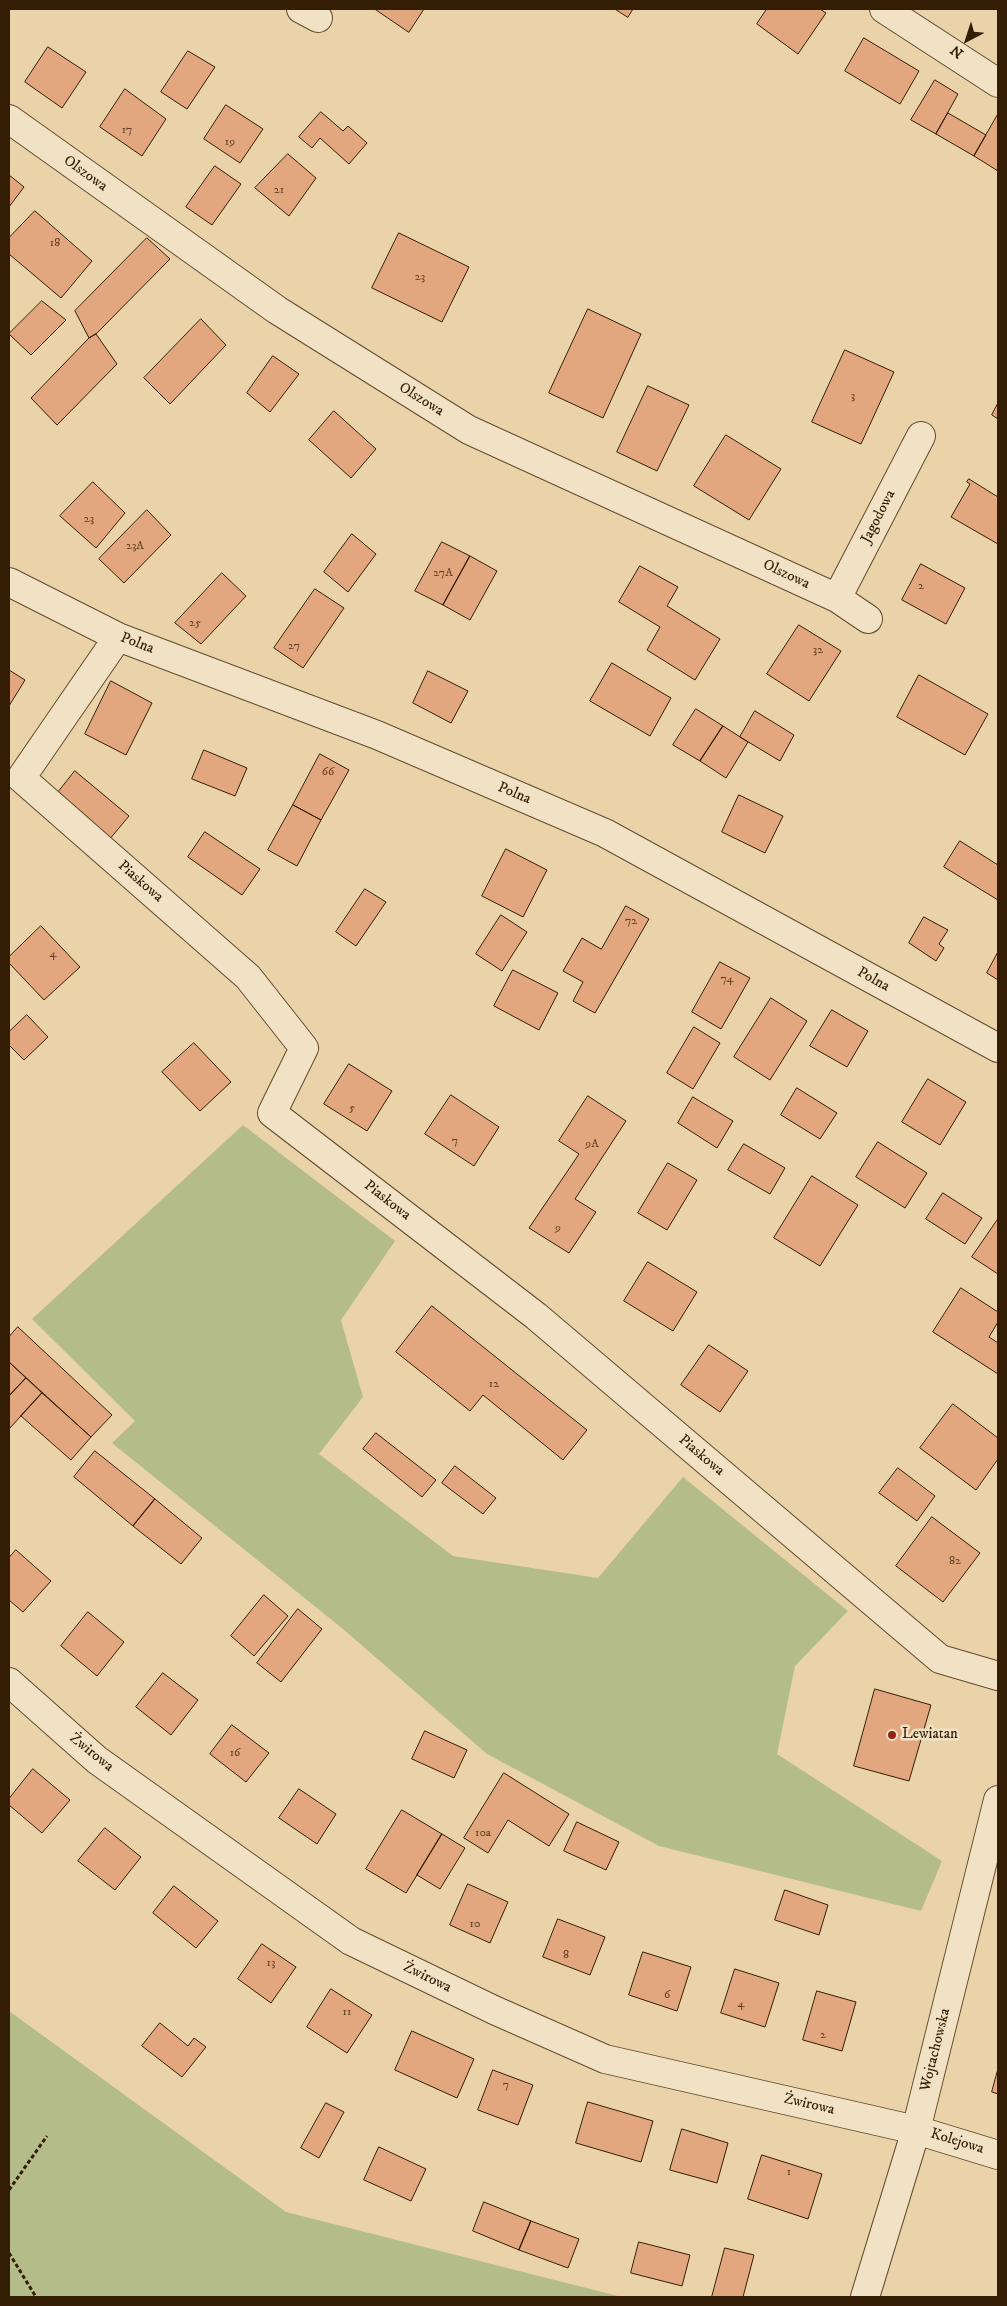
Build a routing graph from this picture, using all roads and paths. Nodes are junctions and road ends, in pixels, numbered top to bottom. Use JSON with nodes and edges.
{"nodes":[{"id":1,"x":884,"y":9,"type":"edge"},
{"id":2,"x":998,"y":83,"type":"edge"},
{"id":3,"x":9,"y":119,"type":"edge"},
{"id":4,"x":920,"y":436,"type":"dead end"},
{"id":5,"x":9,"y":582,"type":"edge"},
{"id":6,"x":838,"y":598,"type":"junction"},
{"id":7,"x":868,"y":619,"type":"dead end"},
{"id":8,"x":118,"y":637,"type":"junction"},
{"id":9,"x":998,"y":1048,"type":"edge"},
{"id":10,"x":998,"y":1676,"type":"edge"},
{"id":11,"x":9,"y":1682,"type":"edge"},
{"id":12,"x":998,"y":1800,"type":"edge"},
{"id":13,"x":916,"y":2130,"type":"junction"},
{"id":14,"x":47,"y":2136,"type":"dead end"},
{"id":15,"x":998,"y":2155,"type":"edge"},
{"id":16,"x":9,"y":2190,"type":"edge"},
{"id":17,"x":9,"y":2253,"type":"edge"},
{"id":18,"x":36,"y":2297,"type":"edge"},
{"id":19,"x":865,"y":2297,"type":"edge"}],
"edges":[{"from":1,"to":2,"type":"street"},
{"from":3,"to":6,"type":"street","name":"Olszowa"},
{"from":4,"to":6,"type":"street","name":"Jagodowa"},
{"from":5,"to":8,"type":"street","name":"Polna"},
{"from":6,"to":7,"type":"street","name":"Olszowa"},
{"from":8,"to":9,"type":"street","name":"Polna"},
{"from":8,"to":10,"type":"street","name":"Piaskowa"},
{"from":11,"to":13,"type":"street","name":"Żwirowa"},
{"from":12,"to":13,"type":"street","name":"Wojtachowska"},
{"from":13,"to":15,"type":"street","name":"Kolejowa"},
{"from":13,"to":19,"type":"street","name":"Wojtachowska"},
{"from":14,"to":16,"type":"path"},
{"from":17,"to":18,"type":"path"}]}
